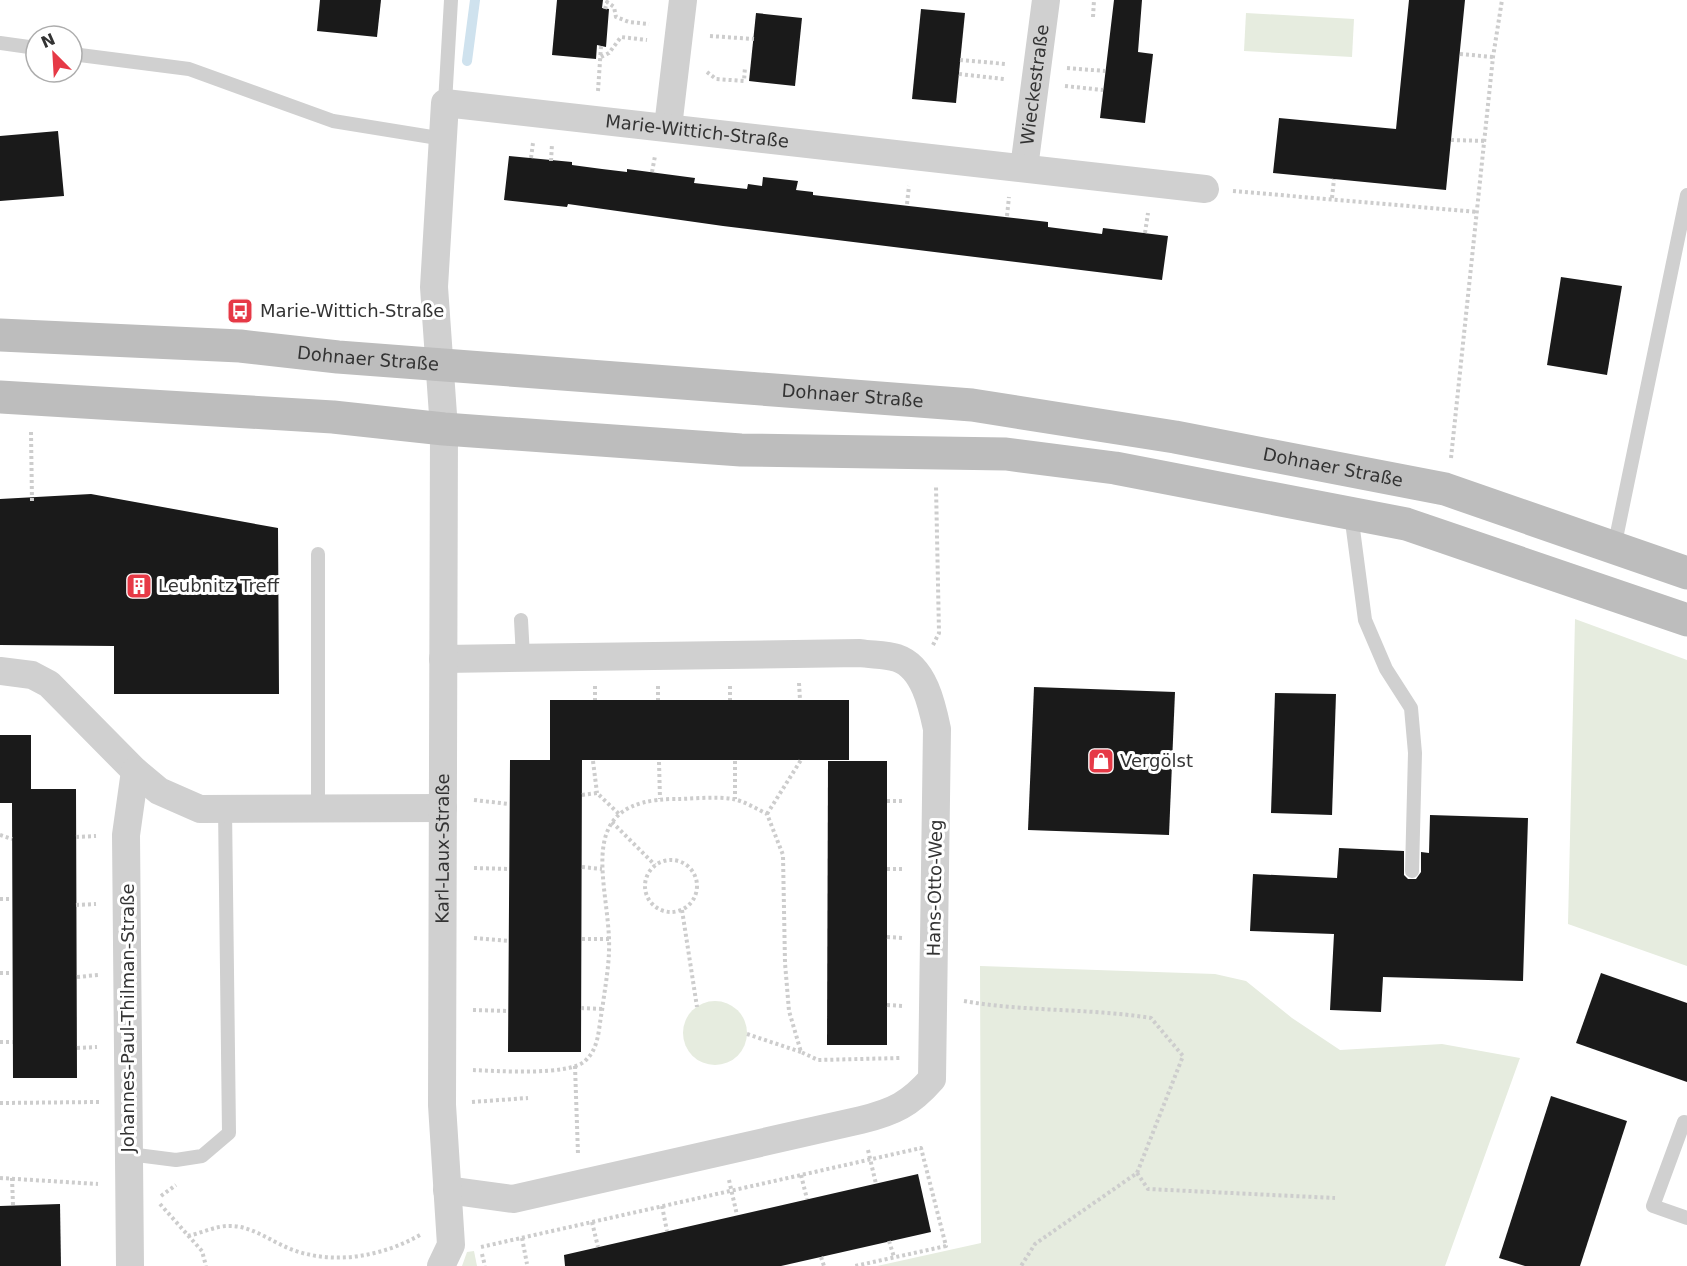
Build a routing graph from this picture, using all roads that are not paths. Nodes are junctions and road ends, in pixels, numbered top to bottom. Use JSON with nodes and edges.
{"nodes":[{"id":1,"x":452,"y":0,"type":"edge"},
{"id":2,"x":1046,"y":0,"type":"edge"},
{"id":3,"x":679,"y":33,"type":"edge"},
{"id":4,"x":0,"y":43,"type":"edge"},
{"id":5,"x":24,"y":46,"type":"edge"},
{"id":6,"x":84,"y":56,"type":"edge"},
{"id":7,"x":444,"y":103,"type":"junction"},
{"id":8,"x":668,"y":127,"type":"junction"},
{"id":9,"x":444,"y":139,"type":"junction"},
{"id":10,"x":1017,"y":180,"type":"junction"},
{"id":11,"x":1205,"y":189,"type":"road end"},
{"id":12,"x":1687,"y":195,"type":"edge"},
{"id":13,"x":0,"y":335,"type":"edge"},
{"id":14,"x":440,"y":365,"type":"junction"},
{"id":15,"x":0,"y":397,"type":"edge"},
{"id":16,"x":444,"y":429,"type":"junction"},
{"id":17,"x":1351,"y":513,"type":"junction"},
{"id":18,"x":1614,"y":548,"type":"junction"},
{"id":19,"x":318,"y":554,"type":"dead end"},
{"id":20,"x":1687,"y":573,"type":"edge"},
{"id":21,"x":522,"y":620,"type":"dead end"},
{"id":22,"x":1687,"y":620,"type":"edge"},
{"id":23,"x":523,"y":657,"type":"junction"},
{"id":24,"x":443,"y":659,"type":"junction"},
{"id":25,"x":0,"y":671,"type":"edge"},
{"id":26,"x":135,"y":771,"type":"junction"},
{"id":27,"x":225,"y":808,"type":"junction"},
{"id":28,"x":318,"y":808,"type":"junction"},
{"id":29,"x":443,"y":808,"type":"junction"},
{"id":30,"x":1412,"y":871,"type":"dead end"},
{"id":31,"x":1687,"y":1123,"type":"edge"},
{"id":32,"x":129,"y":1154,"type":"junction"},
{"id":33,"x":447,"y":1190,"type":"junction"},
{"id":34,"x":1687,"y":1218,"type":"edge"},
{"id":35,"x":447,"y":1243,"type":"edge"},
{"id":36,"x":130,"y":1266,"type":"edge"}],
"edges":[{"from":1,"to":7,"type":"lane"},
{"from":2,"to":10,"type":"street","name":"Wieckestraße"},
{"from":3,"to":8,"type":"street"},
{"from":4,"to":5,"type":"lane"},
{"from":6,"to":9,"type":"lane"},
{"from":7,"to":8,"type":"street","name":"Marie-Wittich-Straße"},
{"from":7,"to":9,"type":"street"},
{"from":8,"to":10,"type":"street","name":"Marie-Wittich-Straße"},
{"from":9,"to":14,"type":"street"},
{"from":10,"to":11,"type":"street","name":"Marie-Wittich-Straße"},
{"from":12,"to":18,"type":"lane"},
{"from":13,"to":14,"type":"main road","name":"Dohnaer Straße"},
{"from":14,"to":16,"type":"street"},
{"from":14,"to":18,"type":"main road","name":"Dohnaer Straße"},
{"from":15,"to":16,"type":"main road"},
{"from":16,"to":17,"type":"main road"},
{"from":16,"to":24,"type":"street","name":"Karl-Laux-Straße"},
{"from":17,"to":22,"type":"main road"},
{"from":17,"to":30,"type":"lane"},
{"from":18,"to":20,"type":"main road","name":"Dohnaer Straße"},
{"from":19,"to":28,"type":"lane"},
{"from":21,"to":23,"type":"lane"},
{"from":23,"to":24,"type":"street","name":"Hans-Otto-Weg"},
{"from":23,"to":33,"type":"street","name":"Hans-Otto-Weg"},
{"from":24,"to":29,"type":"street","name":"Karl-Laux-Straße"},
{"from":25,"to":26,"type":"street"},
{"from":26,"to":27,"type":"street"},
{"from":26,"to":32,"type":"street","name":"Johannes-Paul-Thilman-Straße"},
{"from":27,"to":28,"type":"street"},
{"from":27,"to":32,"type":"lane"},
{"from":28,"to":29,"type":"street"},
{"from":29,"to":33,"type":"street","name":"Karl-Laux-Straße"},
{"from":31,"to":34,"type":"lane"},
{"from":32,"to":36,"type":"street","name":"Johannes-Paul-Thilman-Straße"},
{"from":33,"to":35,"type":"street","name":"Karl-Laux-Straße"}]}
